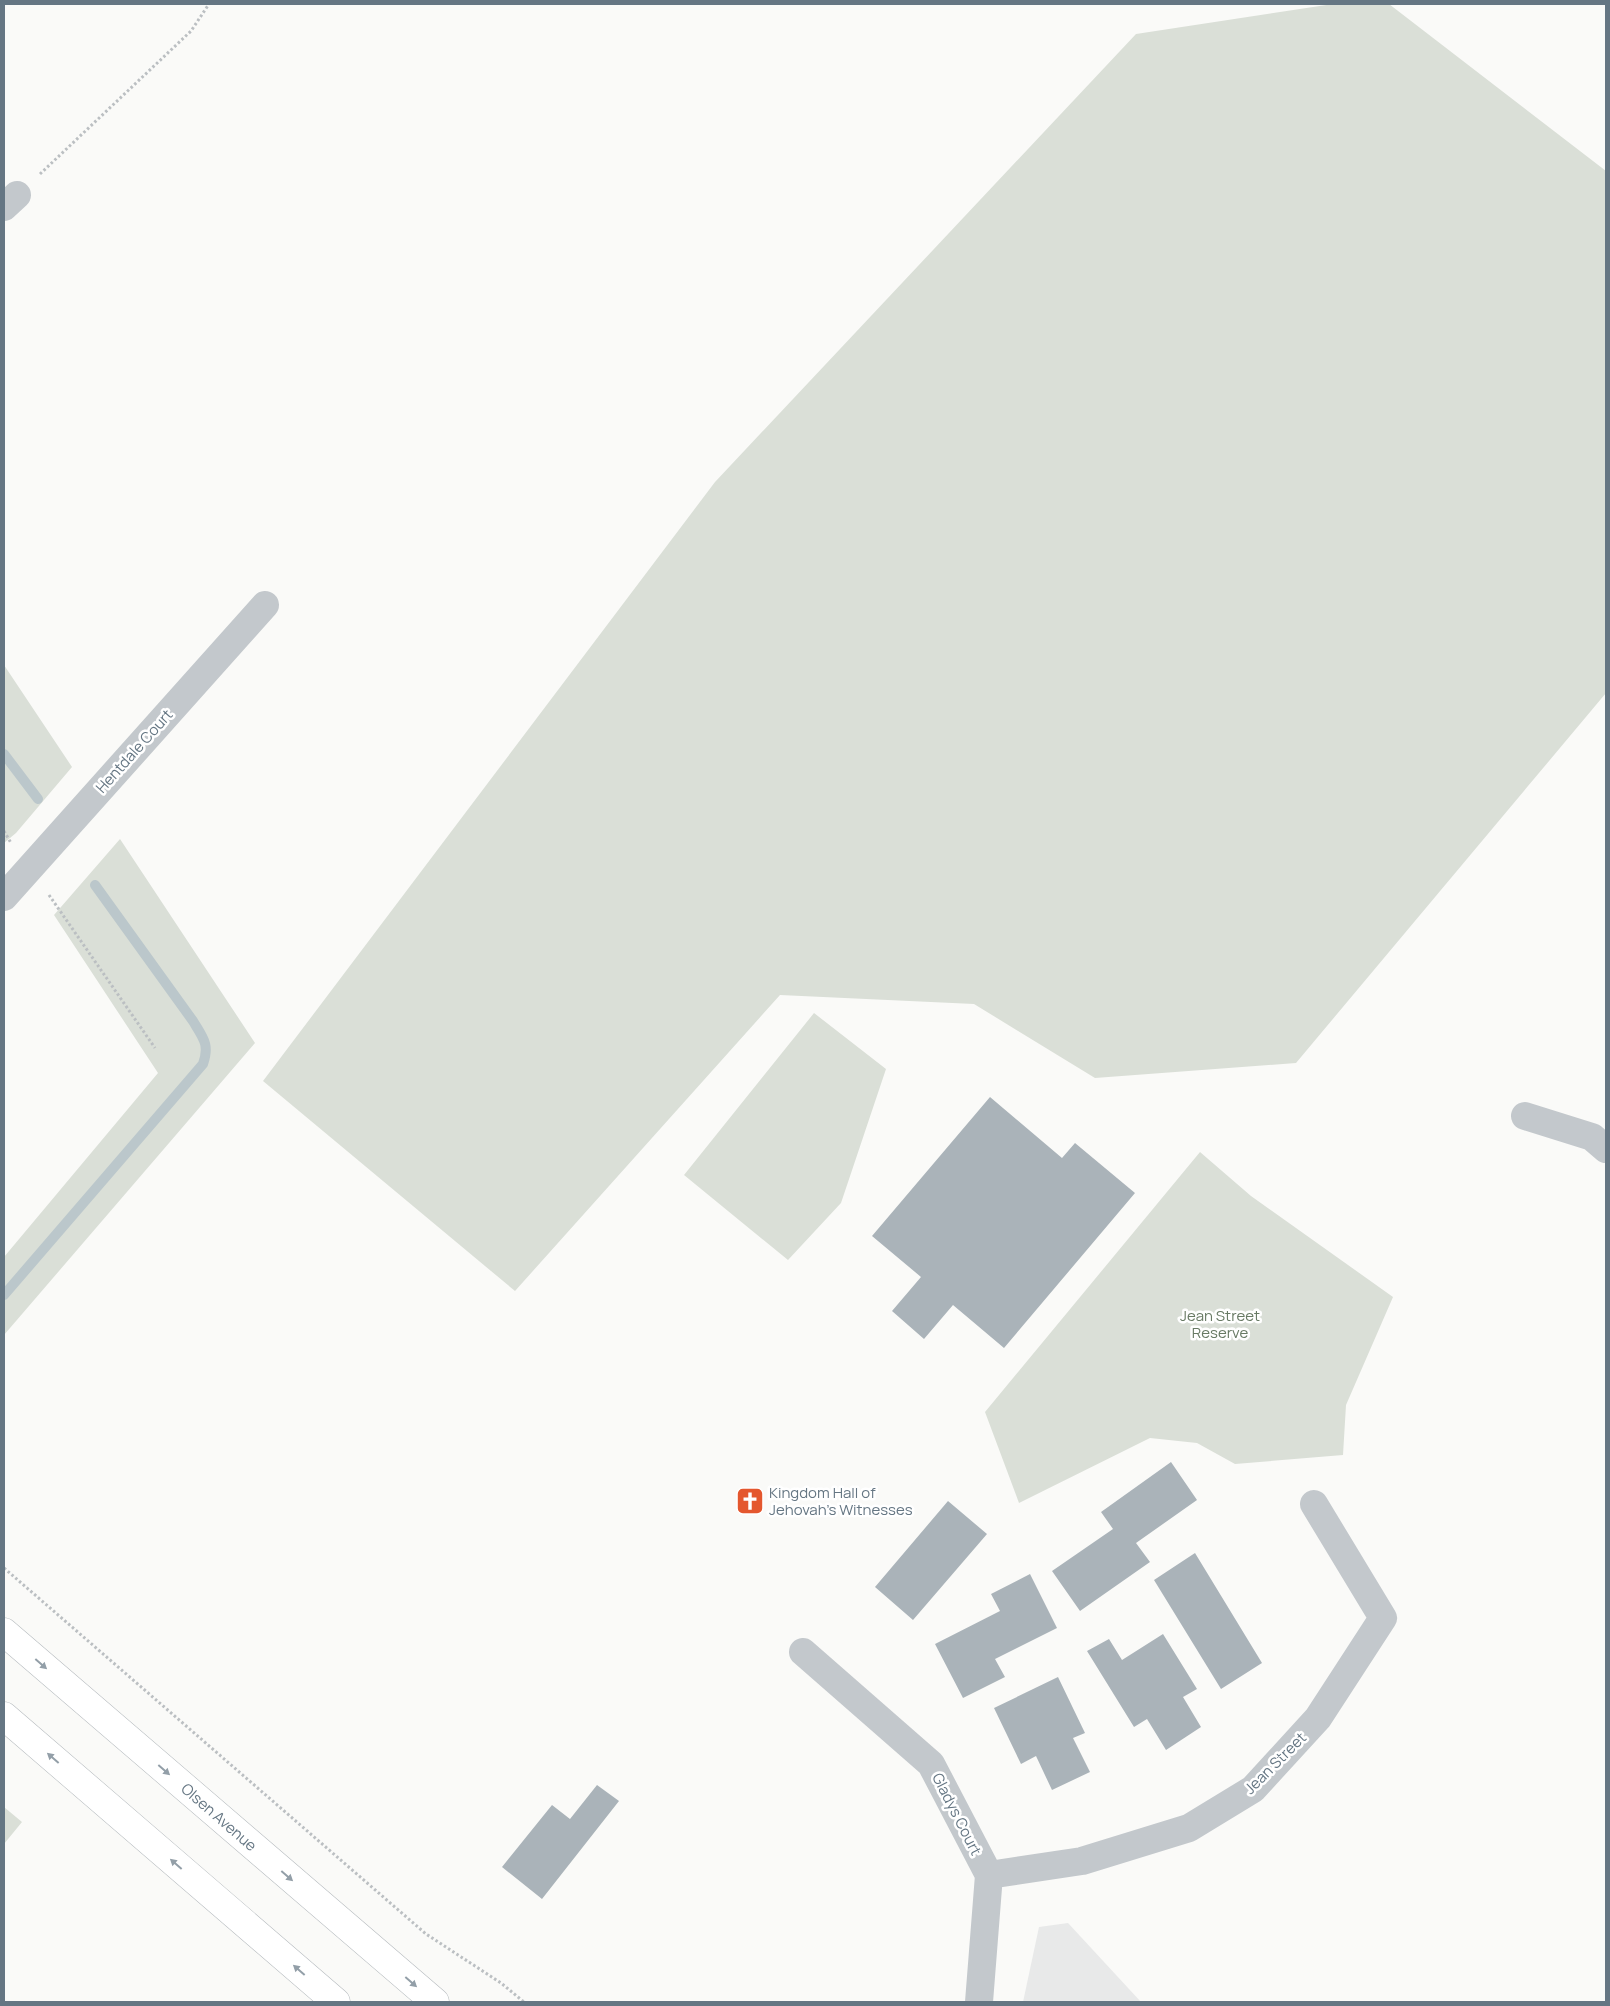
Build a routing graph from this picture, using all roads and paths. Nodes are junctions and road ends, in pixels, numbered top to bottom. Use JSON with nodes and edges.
{"nodes":[{"id":1,"x":210,"y":4,"type":"edge"},
{"id":2,"x":10,"y":201,"type":"edge"},
{"id":3,"x":265,"y":605,"type":"dead end"},
{"id":4,"x":45,"y":890,"type":"dead end"},
{"id":5,"x":4,"y":898,"type":"edge"},
{"id":6,"x":156,"y":1048,"type":"dead end"},
{"id":7,"x":1526,"y":1116,"type":"dead end"},
{"id":8,"x":1606,"y":1149,"type":"edge"},
{"id":9,"x":1314,"y":1504,"type":"dead end"},
{"id":10,"x":4,"y":1568,"type":"edge"},
{"id":11,"x":4,"y":1632,"type":"edge"},
{"id":12,"x":803,"y":1652,"type":"dead end"},
{"id":13,"x":4,"y":1716,"type":"edge"},
{"id":14,"x":989,"y":1875,"type":"junction"},
{"id":15,"x":336,"y":2002,"type":"edge"},
{"id":16,"x":435,"y":2002,"type":"edge"},
{"id":17,"x":524,"y":2002,"type":"edge"},
{"id":18,"x":979,"y":2002,"type":"edge"}],
"edges":[{"from":1,"to":2,"type":"path"},
{"from":3,"to":5,"type":"street","name":"Hentdale Court"},
{"from":4,"to":6,"type":"path"},
{"from":7,"to":8,"type":"street"},
{"from":9,"to":14,"type":"street","name":"Jean Street"},
{"from":10,"to":17,"type":"path"},
{"from":11,"to":16,"type":"main road","name":"Olsen Avenue","one_way":true},
{"from":12,"to":14,"type":"street","name":"Gladys Court"},
{"from":15,"to":13,"type":"main road","one_way":true},
{"from":14,"to":18,"type":"street"}]}
